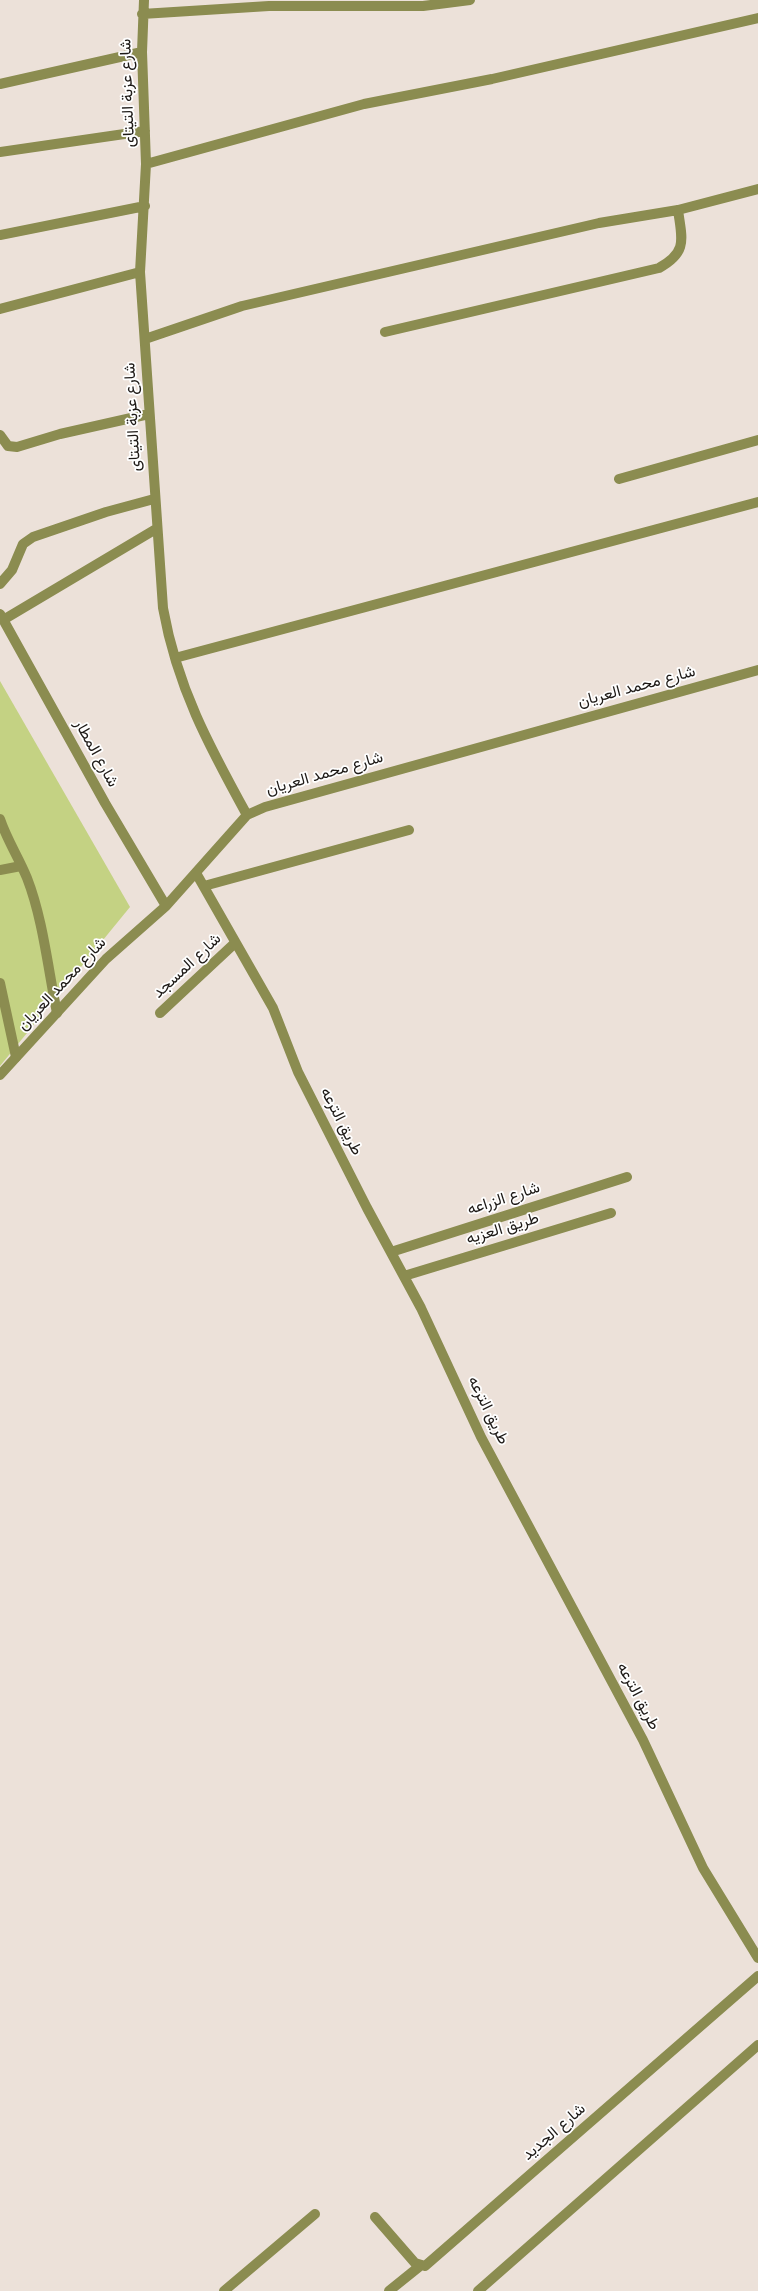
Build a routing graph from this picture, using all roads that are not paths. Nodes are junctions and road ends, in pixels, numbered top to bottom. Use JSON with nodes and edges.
{"nodes":[{"id":1,"x":144,"y":0,"type":"edge"},
{"id":2,"x":470,"y":0,"type":"edge"},
{"id":3,"x":142,"y":14,"type":"junction"},
{"id":4,"x":758,"y":18,"type":"edge"},
{"id":5,"x":142,"y":52,"type":"junction"},
{"id":6,"x":0,"y":84,"type":"edge"},
{"id":7,"x":145,"y":131,"type":"junction"},
{"id":8,"x":0,"y":152,"type":"edge"},
{"id":9,"x":146,"y":164,"type":"junction"},
{"id":10,"x":758,"y":189,"type":"edge"},
{"id":11,"x":145,"y":206,"type":"junction"},
{"id":12,"x":678,"y":210,"type":"junction"},
{"id":13,"x":0,"y":235,"type":"edge"},
{"id":14,"x":140,"y":272,"type":"junction"},
{"id":15,"x":0,"y":310,"type":"edge"},
{"id":16,"x":385,"y":332,"type":"dead end"},
{"id":17,"x":145,"y":339,"type":"junction"},
{"id":18,"x":149,"y":414,"type":"junction"},
{"id":19,"x":0,"y":435,"type":"edge"},
{"id":20,"x":758,"y":440,"type":"edge"},
{"id":21,"x":619,"y":479,"type":"dead end"},
{"id":22,"x":154,"y":499,"type":"junction"},
{"id":23,"x":758,"y":502,"type":"edge"},
{"id":24,"x":156,"y":529,"type":"junction"},
{"id":25,"x":0,"y":584,"type":"edge"},
{"id":26,"x":1,"y":617,"type":"edge"},
{"id":27,"x":174,"y":658,"type":"junction"},
{"id":28,"x":758,"y":670,"type":"edge"},
{"id":29,"x":247,"y":815,"type":"junction"},
{"id":30,"x":0,"y":820,"type":"edge"},
{"id":31,"x":409,"y":830,"type":"dead end"},
{"id":32,"x":21,"y":866,"type":"junction"},
{"id":33,"x":0,"y":870,"type":"edge"},
{"id":34,"x":196,"y":873,"type":"junction"},
{"id":35,"x":204,"y":886,"type":"junction"},
{"id":36,"x":166,"y":906,"type":"junction"},
{"id":37,"x":235,"y":943,"type":"junction"},
{"id":38,"x":0,"y":983,"type":"edge"},
{"id":39,"x":57,"y":1013,"type":"junction"},
{"id":40,"x":160,"y":1013,"type":"dead end"},
{"id":41,"x":16,"y":1057,"type":"junction"},
{"id":42,"x":0,"y":1075,"type":"edge"},
{"id":43,"x":627,"y":1177,"type":"dead end"},
{"id":44,"x":610,"y":1213,"type":"dead end"},
{"id":45,"x":391,"y":1252,"type":"junction"},
{"id":46,"x":404,"y":1276,"type":"junction"},
{"id":47,"x":758,"y":1958,"type":"edge"},
{"id":48,"x":758,"y":1976,"type":"edge"},
{"id":49,"x":758,"y":2045,"type":"edge"},
{"id":50,"x":315,"y":2214,"type":"dead end"},
{"id":51,"x":375,"y":2217,"type":"dead end"},
{"id":52,"x":420,"y":2266,"type":"junction"},
{"id":53,"x":224,"y":2291,"type":"edge"},
{"id":54,"x":389,"y":2291,"type":"edge"},
{"id":55,"x":478,"y":2291,"type":"edge"}],
"edges":[{"from":1,"to":3,"type":"street","name":"شارع عزبة التيتاى"},
{"from":2,"to":3,"type":"street"},
{"from":3,"to":5,"type":"street","name":"شارع عزبة التيتاى"},
{"from":4,"to":9,"type":"street"},
{"from":5,"to":6,"type":"street"},
{"from":5,"to":7,"type":"street","name":"شارع عزبة التيتاى"},
{"from":7,"to":8,"type":"street"},
{"from":7,"to":9,"type":"street","name":"شارع عزبة التيتاى"},
{"from":9,"to":11,"type":"street","name":"شارع عزبة التيتاى"},
{"from":10,"to":12,"type":"street"},
{"from":11,"to":13,"type":"street"},
{"from":11,"to":14,"type":"street","name":"شارع عزبة التيتاى"},
{"from":12,"to":16,"type":"street"},
{"from":12,"to":17,"type":"street"},
{"from":14,"to":15,"type":"street"},
{"from":14,"to":17,"type":"street","name":"شارع عزبة التيتاى"},
{"from":17,"to":18,"type":"street","name":"شارع عزبة التيتاى"},
{"from":18,"to":19,"type":"street"},
{"from":18,"to":22,"type":"street","name":"شارع عزبة التيتاى"},
{"from":20,"to":21,"type":"street"},
{"from":22,"to":24,"type":"street","name":"شارع عزبة التيتاى"},
{"from":22,"to":25,"type":"street"},
{"from":23,"to":27,"type":"street"},
{"from":24,"to":26,"type":"street"},
{"from":24,"to":27,"type":"street","name":"شارع عزبة التيتاى"},
{"from":26,"to":36,"type":"street","name":"شارع المطار"},
{"from":27,"to":29,"type":"street","name":"شارع عزبة التيتاى"},
{"from":28,"to":29,"type":"street","name":"شارع محمد العريان"},
{"from":29,"to":34,"type":"street","name":"شارع محمد العريان"},
{"from":30,"to":32,"type":"street"},
{"from":31,"to":35,"type":"street"},
{"from":32,"to":33,"type":"street"},
{"from":32,"to":39,"type":"street"},
{"from":34,"to":35,"type":"street","name":"طريق الترعه"},
{"from":34,"to":36,"type":"street","name":"شارع محمد العريان"},
{"from":35,"to":37,"type":"street","name":"طريق الترعه"},
{"from":36,"to":39,"type":"street","name":"شارع محمد العريان"},
{"from":37,"to":40,"type":"street","name":"شارع المسجد"},
{"from":37,"to":45,"type":"street","name":"طريق الترعه"},
{"from":38,"to":41,"type":"street"},
{"from":39,"to":41,"type":"street","name":"شارع محمد العريان"},
{"from":41,"to":42,"type":"street","name":"شارع محمد العريان"},
{"from":43,"to":45,"type":"street","name":"شارع الزراعه"},
{"from":44,"to":46,"type":"street","name":"طريق العزيه"},
{"from":45,"to":46,"type":"street","name":"طريق الترعه"},
{"from":46,"to":47,"type":"street","name":"طريق الترعه"},
{"from":48,"to":52,"type":"street","name":"شارع الجديد"},
{"from":49,"to":55,"type":"street"},
{"from":50,"to":53,"type":"street"},
{"from":51,"to":52,"type":"street"},
{"from":52,"to":54,"type":"street"}]}
